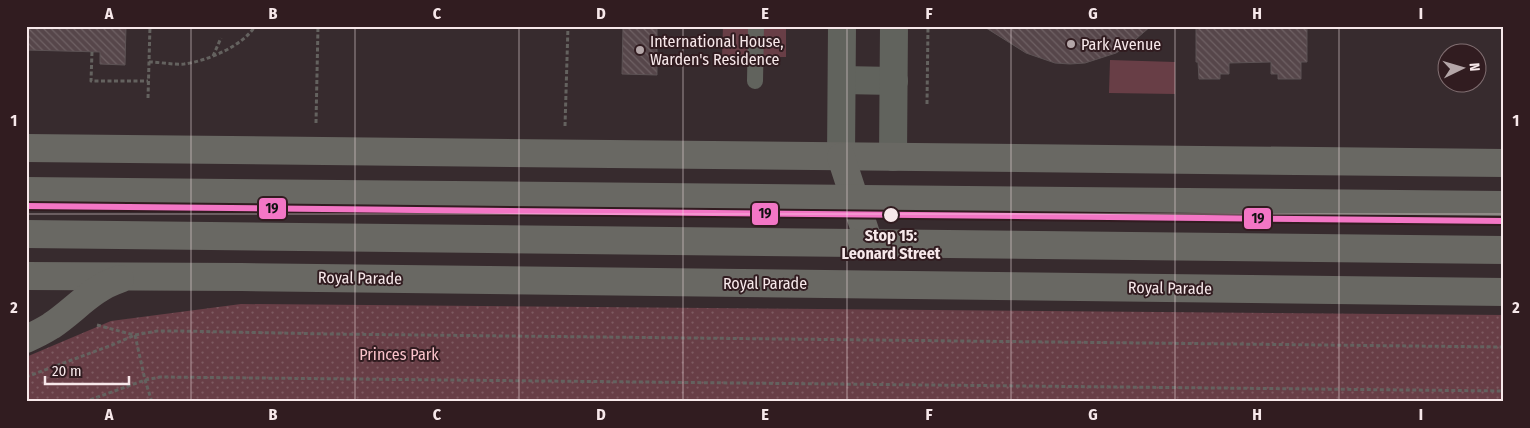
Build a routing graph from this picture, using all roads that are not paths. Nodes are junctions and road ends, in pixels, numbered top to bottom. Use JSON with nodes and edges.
{"nodes":[{"id":1,"x":756,"y":26,"type":"edge"},
{"id":2,"x":842,"y":26,"type":"edge"},
{"id":3,"x":894,"y":26,"type":"edge"},
{"id":4,"x":842,"y":80,"type":"junction"},
{"id":5,"x":755,"y":81,"type":"dead end"},
{"id":6,"x":894,"y":81,"type":"junction"},
{"id":7,"x":26,"y":148,"type":"edge"},
{"id":8,"x":257,"y":150,"type":"junction"},
{"id":9,"x":842,"y":157,"type":"junction"},
{"id":10,"x":893,"y":157,"type":"junction"},
{"id":11,"x":1397,"y":163,"type":"junction"},
{"id":12,"x":1504,"y":164,"type":"edge"},
{"id":13,"x":26,"y":191,"type":"edge"},
{"id":14,"x":257,"y":193,"type":"junction"},
{"id":15,"x":868,"y":200,"type":"junction"},
{"id":16,"x":1396,"y":204,"type":"junction"},
{"id":17,"x":1504,"y":205,"type":"edge"},
{"id":18,"x":26,"y":234,"type":"edge"},
{"id":19,"x":542,"y":240,"type":"junction"},
{"id":20,"x":819,"y":243,"type":"junction"},
{"id":21,"x":869,"y":243,"type":"junction"},
{"id":22,"x":927,"y":244,"type":"junction"},
{"id":23,"x":1398,"y":249,"type":"junction"},
{"id":24,"x":1504,"y":250,"type":"edge"},
{"id":25,"x":26,"y":276,"type":"edge"},
{"id":26,"x":126,"y":278,"type":"junction"},
{"id":27,"x":541,"y":281,"type":"junction"},
{"id":28,"x":819,"y":283,"type":"junction"},
{"id":29,"x":927,"y":284,"type":"junction"},
{"id":30,"x":1397,"y":291,"type":"junction"},
{"id":31,"x":1504,"y":292,"type":"edge"},
{"id":32,"x":26,"y":339,"type":"edge"}],
"edges":[{"from":1,"to":5,"type":"lane"},
{"from":2,"to":4,"type":"street"},
{"from":3,"to":6,"type":"street"},
{"from":4,"to":6,"type":"street"},
{"from":4,"to":9,"type":"street"},
{"from":6,"to":10,"type":"street"},
{"from":7,"to":8,"type":"highway"},
{"from":8,"to":9,"type":"highway"},
{"from":8,"to":14,"type":"highway"},
{"from":9,"to":10,"type":"highway"},
{"from":9,"to":15,"type":"highway"},
{"from":10,"to":11,"type":"highway"},
{"from":10,"to":15,"type":"highway"},
{"from":11,"to":12,"type":"highway"},
{"from":11,"to":16,"type":"highway"},
{"from":13,"to":14,"type":"highway"},
{"from":14,"to":15,"type":"highway"},
{"from":15,"to":16,"type":"highway"},
{"from":15,"to":21,"type":"highway"},
{"from":16,"to":17,"type":"highway"},
{"from":18,"to":19,"type":"highway"},
{"from":19,"to":20,"type":"highway"},
{"from":19,"to":27,"type":"highway"},
{"from":20,"to":21,"type":"highway"},
{"from":20,"to":28,"type":"highway"},
{"from":21,"to":22,"type":"highway"},
{"from":22,"to":23,"type":"highway"},
{"from":22,"to":29,"type":"highway"},
{"from":23,"to":24,"type":"highway"},
{"from":23,"to":30,"type":"highway"},
{"from":25,"to":26,"type":"highway","name":"Royal Parade"},
{"from":26,"to":27,"type":"highway","name":"Royal Parade"},
{"from":26,"to":32,"type":"highway"},
{"from":27,"to":28,"type":"highway","name":"Royal Parade"},
{"from":28,"to":29,"type":"highway","name":"Royal Parade"},
{"from":29,"to":30,"type":"highway","name":"Royal Parade"},
{"from":30,"to":31,"type":"highway","name":"Royal Parade"}]}
